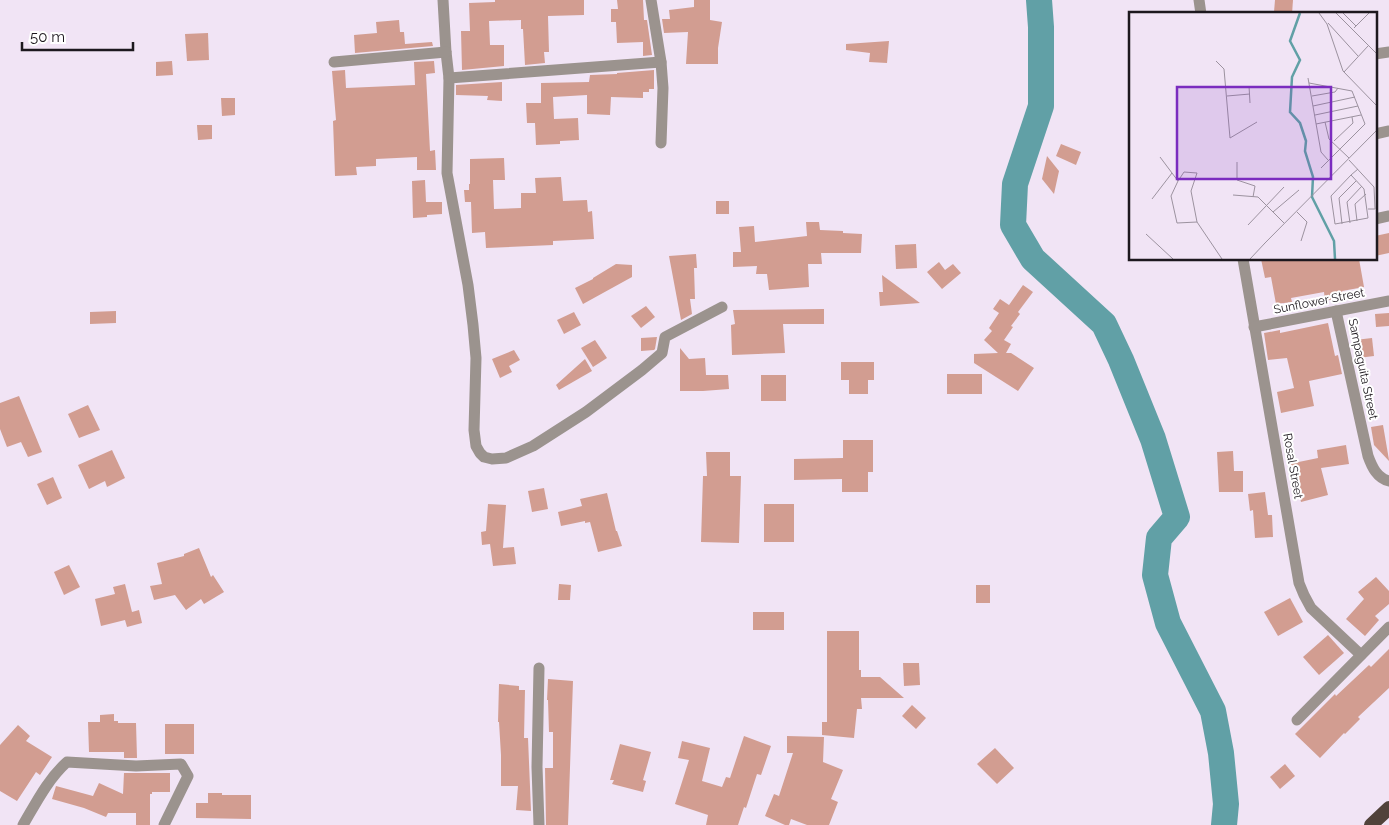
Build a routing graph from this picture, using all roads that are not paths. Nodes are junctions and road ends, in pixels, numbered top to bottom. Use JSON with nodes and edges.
{"nodes":[{"id":1,"x":443,"y":0,"type":"edge"},
{"id":2,"x":651,"y":0,"type":"edge"},
{"id":3,"x":446,"y":52,"type":"junction"},
{"id":4,"x":1389,"y":52,"type":"edge"},
{"id":5,"x":1376,"y":54,"type":"edge"},
{"id":6,"x":334,"y":62,"type":"dead end"},
{"id":7,"x":661,"y":62,"type":"junction"},
{"id":8,"x":449,"y":78,"type":"junction"},
{"id":9,"x":1389,"y":131,"type":"edge"},
{"id":10,"x":1376,"y":134,"type":"edge"},
{"id":11,"x":661,"y":143,"type":"dead end"},
{"id":12,"x":1389,"y":216,"type":"edge"},
{"id":13,"x":1376,"y":219,"type":"edge"},
{"id":14,"x":1243,"y":260,"type":"edge"},
{"id":15,"x":1389,"y":301,"type":"edge"},
{"id":16,"x":722,"y":306,"type":"dead end"},
{"id":17,"x":1336,"y":312,"type":"junction"},
{"id":18,"x":1254,"y":327,"type":"junction"},
{"id":19,"x":1389,"y":481,"type":"edge"},
{"id":20,"x":1389,"y":627,"type":"edge"},
{"id":21,"x":1361,"y":655,"type":"junction"},
{"id":22,"x":539,"y":668,"type":"dead end"},
{"id":23,"x":1297,"y":720,"type":"dead end"},
{"id":24,"x":1389,"y":808,"type":"edge"},
{"id":25,"x":23,"y":825,"type":"edge"},
{"id":26,"x":164,"y":825,"type":"edge"},
{"id":27,"x":540,"y":825,"type":"edge"},
{"id":28,"x":1372,"y":825,"type":"edge"}],
"edges":[{"from":1,"to":3,"type":"street"},
{"from":2,"to":7,"type":"street"},
{"from":3,"to":6,"type":"street"},
{"from":3,"to":8,"type":"street"},
{"from":4,"to":5,"type":"street"},
{"from":7,"to":8,"type":"street"},
{"from":7,"to":11,"type":"street"},
{"from":8,"to":16,"type":"street"},
{"from":9,"to":10,"type":"street"},
{"from":12,"to":13,"type":"street"},
{"from":14,"to":18,"type":"street","name":"Rosal Street"},
{"from":15,"to":17,"type":"street","name":"Sunflower Street"},
{"from":17,"to":18,"type":"street","name":"Sunflower Street"},
{"from":17,"to":19,"type":"street","name":"Sampaguita Street"},
{"from":18,"to":21,"type":"street","name":"Rosal Street"},
{"from":20,"to":21,"type":"street"},
{"from":21,"to":23,"type":"street"},
{"from":22,"to":27,"type":"street"},
{"from":24,"to":28,"type":"highway"},
{"from":25,"to":26,"type":"street"}]}
